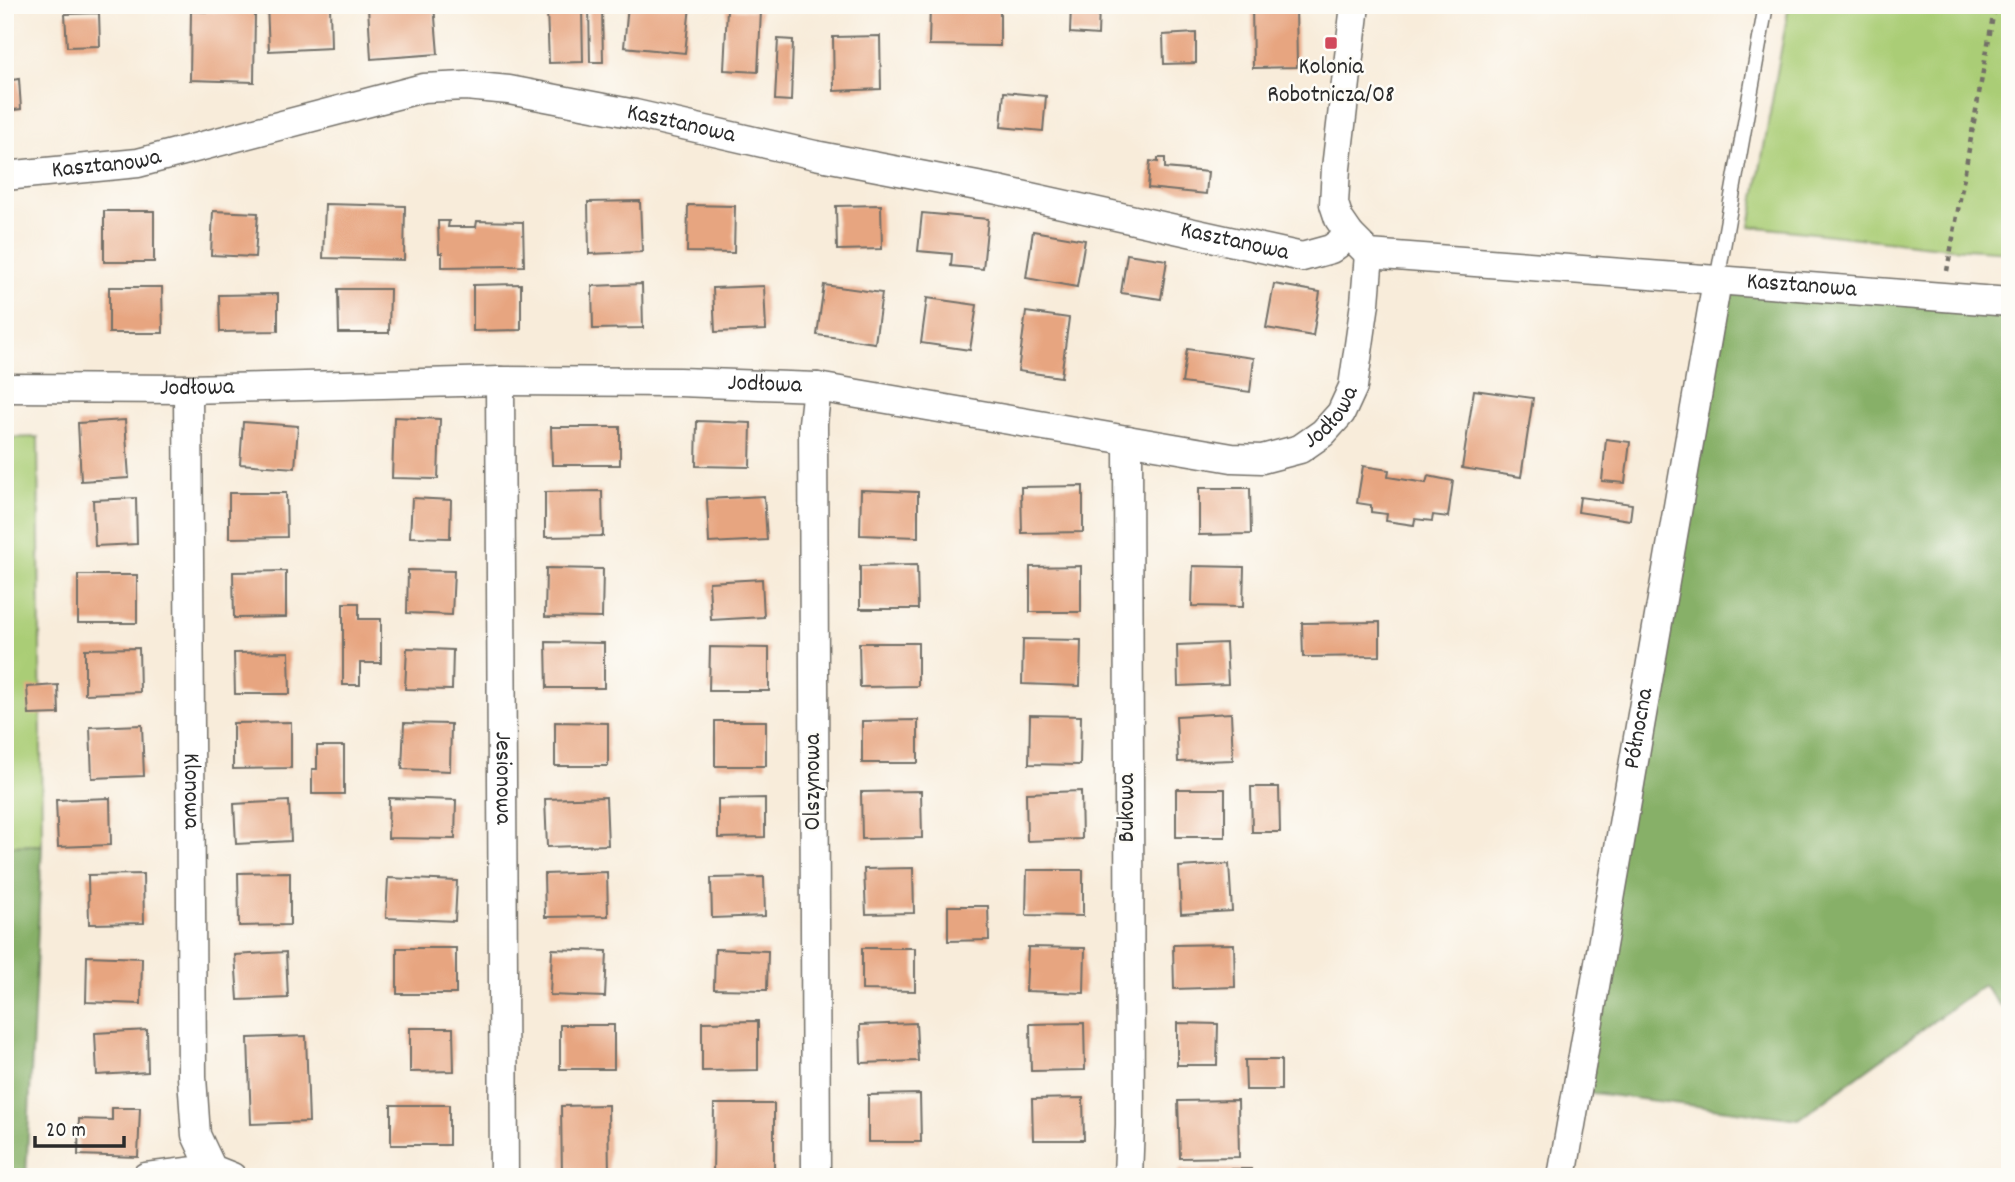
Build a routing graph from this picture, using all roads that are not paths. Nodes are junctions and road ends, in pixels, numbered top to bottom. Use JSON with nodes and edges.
{"nodes":[{"id":1,"x":1355,"y":5,"type":"edge"},
{"id":2,"x":1766,"y":5,"type":"edge"},
{"id":3,"x":5,"y":176,"type":"edge"},
{"id":4,"x":1360,"y":244,"type":"junction"},
{"id":5,"x":1717,"y":281,"type":"junction"},
{"id":6,"x":2010,"y":302,"type":"edge"},
{"id":7,"x":500,"y":381,"type":"junction"},
{"id":8,"x":817,"y":387,"type":"junction"},
{"id":9,"x":5,"y":388,"type":"edge"},
{"id":10,"x":188,"y":389,"type":"junction"},
{"id":11,"x":1128,"y":439,"type":"junction"},
{"id":12,"x":222,"y":1173,"type":"edge"},
{"id":13,"x":146,"y":1177,"type":"edge"},
{"id":14,"x":504,"y":1177,"type":"edge"},
{"id":15,"x":816,"y":1177,"type":"edge"},
{"id":16,"x":1128,"y":1177,"type":"edge"},
{"id":17,"x":1562,"y":1177,"type":"edge"}],
"edges":[{"from":1,"to":4,"type":"street"},
{"from":2,"to":5,"type":"lane"},
{"from":3,"to":4,"type":"street","name":"Kasztanowa"},
{"from":4,"to":5,"type":"street","name":"Kasztanowa"},
{"from":4,"to":11,"type":"street","name":"Jodłowa"},
{"from":5,"to":6,"type":"street","name":"Kasztanowa"},
{"from":5,"to":17,"type":"street","name":"Północna"},
{"from":7,"to":8,"type":"street","name":"Jodłowa"},
{"from":7,"to":10,"type":"street","name":"Jodłowa"},
{"from":7,"to":14,"type":"street","name":"Jesionowa"},
{"from":8,"to":11,"type":"street","name":"Jodłowa"},
{"from":8,"to":15,"type":"street","name":"Olszynowa"},
{"from":9,"to":10,"type":"street","name":"Jodłowa"},
{"from":10,"to":12,"type":"street","name":"Klonowa"},
{"from":11,"to":16,"type":"street","name":"Bukowa"},
{"from":12,"to":13,"type":"street"}]}
